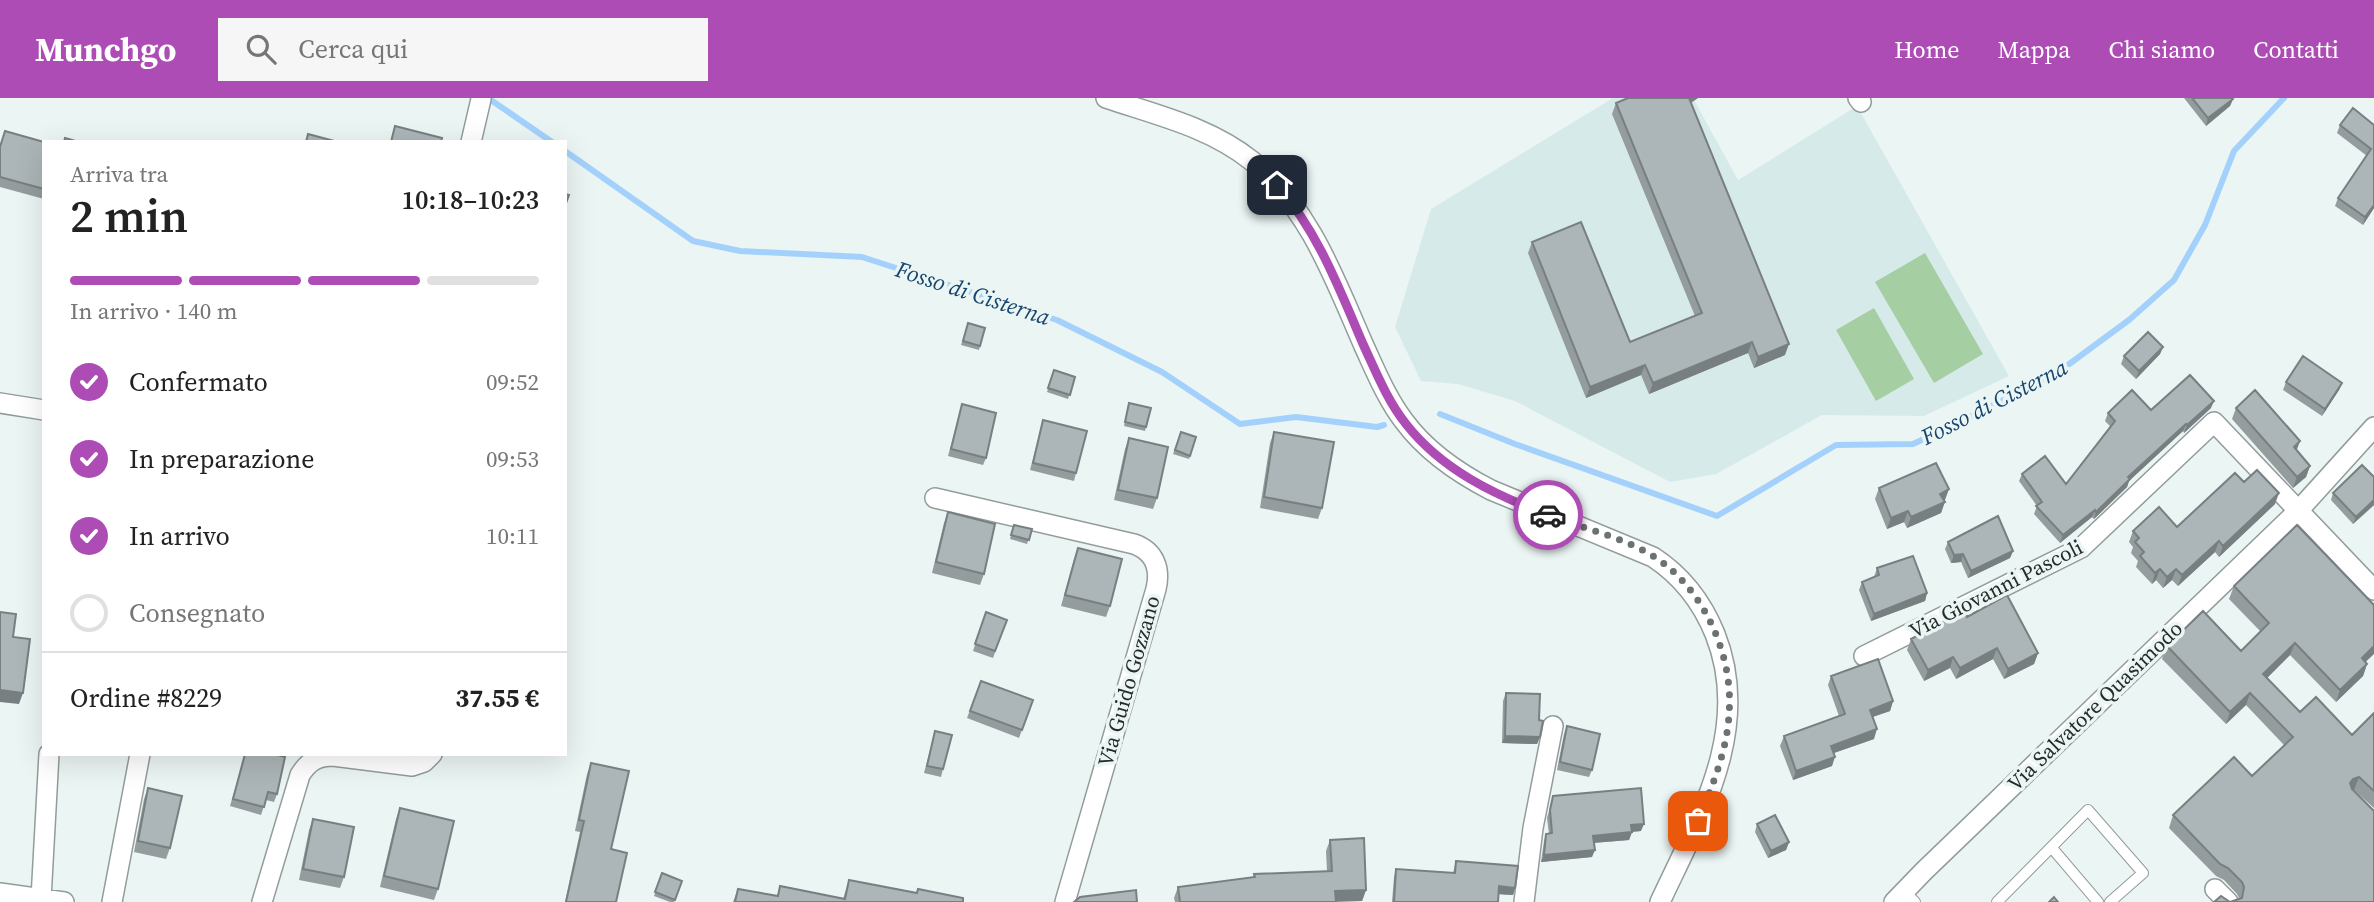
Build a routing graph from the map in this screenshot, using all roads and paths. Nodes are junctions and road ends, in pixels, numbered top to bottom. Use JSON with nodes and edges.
{"nodes":[{"id":1,"x":1106,"y":98,"type":"edge"},
{"id":2,"x":481,"y":99,"type":"edge"},
{"id":3,"x":471,"y":140,"type":"edge"},
{"id":4,"x":0,"y":403,"type":"edge"},
{"id":5,"x":42,"y":410,"type":"edge"},
{"id":6,"x":2374,"y":427,"type":"edge"},
{"id":7,"x":935,"y":498,"type":"dead end"},
{"id":8,"x":2298,"y":511,"type":"junction"},
{"id":9,"x":2374,"y":590,"type":"edge"},
{"id":10,"x":1864,"y":656,"type":"dead end"},
{"id":11,"x":1553,"y":726,"type":"dead end"},
{"id":12,"x":49,"y":756,"type":"edge"},
{"id":13,"x":141,"y":756,"type":"edge"},
{"id":14,"x":333,"y":756,"type":"edge"},
{"id":15,"x":333,"y":756,"type":"edge"},
{"id":16,"x":430,"y":756,"type":"edge"},
{"id":17,"x":2052,"y":848,"type":"junction"},
{"id":18,"x":0,"y":893,"type":"edge"},
{"id":19,"x":41,"y":899,"type":"junction"},
{"id":20,"x":1904,"y":899,"type":"edge"},
{"id":21,"x":64,"y":902,"type":"edge"},
{"id":22,"x":112,"y":902,"type":"edge"},
{"id":23,"x":262,"y":902,"type":"edge"},
{"id":24,"x":1065,"y":902,"type":"edge"},
{"id":25,"x":1524,"y":902,"type":"edge"},
{"id":26,"x":1660,"y":902,"type":"edge"},
{"id":27,"x":1997,"y":902,"type":"edge"},
{"id":28,"x":2098,"y":902,"type":"edge"},
{"id":29,"x":2110,"y":902,"type":"edge"}],
"edges":[{"from":1,"to":26,"type":"street"},
{"from":2,"to":3,"type":"street"},
{"from":4,"to":5,"type":"street"},
{"from":6,"to":8,"type":"street","name":"Via Salvatore Quasimodo"},
{"from":7,"to":24,"type":"street","name":"Via Guido Gozzano"},
{"from":8,"to":9,"type":"street"},
{"from":8,"to":10,"type":"street","name":"Via Giovanni Pascoli"},
{"from":8,"to":20,"type":"street","name":"Via Salvatore Quasimodo"},
{"from":11,"to":25,"type":"street"},
{"from":12,"to":19,"type":"street"},
{"from":13,"to":22,"type":"street"},
{"from":14,"to":16,"type":"street"},
{"from":15,"to":23,"type":"street"},
{"from":17,"to":27,"type":"lane"},
{"from":17,"to":28,"type":"lane"},
{"from":17,"to":29,"type":"lane"},
{"from":18,"to":19,"type":"street"},
{"from":19,"to":21,"type":"street"}]}
